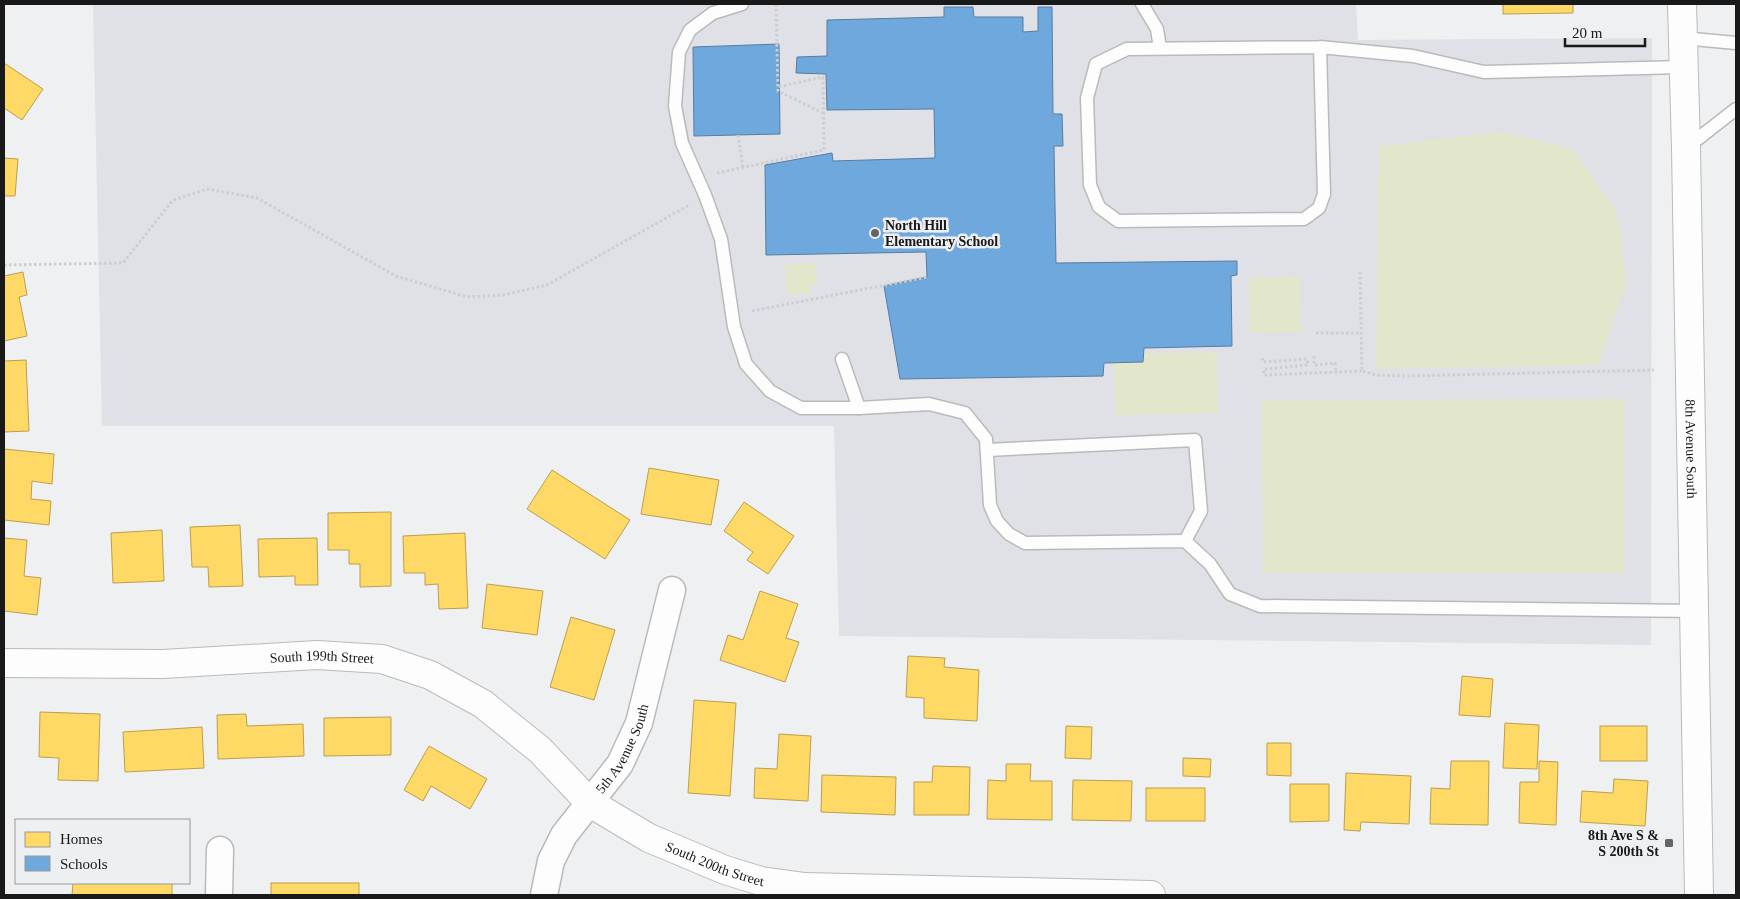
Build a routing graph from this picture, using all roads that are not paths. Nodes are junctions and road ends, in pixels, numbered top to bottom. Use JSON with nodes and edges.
{"nodes":[{"id":1,"x":742,"y":4,"type":"edge"},
{"id":2,"x":1142,"y":4,"type":"edge"},
{"id":3,"x":1682,"y":4,"type":"edge"},
{"id":4,"x":1682,"y":38,"type":"junction"},
{"id":5,"x":1736,"y":42,"type":"edge"},
{"id":6,"x":1160,"y":48,"type":"junction"},
{"id":7,"x":1320,"y":48,"type":"junction"},
{"id":8,"x":1683,"y":67,"type":"junction"},
{"id":9,"x":1736,"y":109,"type":"edge"},
{"id":10,"x":1686,"y":148,"type":"junction"},
{"id":11,"x":842,"y":359,"type":"dead end"},
{"id":12,"x":859,"y":408,"type":"junction"},
{"id":13,"x":987,"y":450,"type":"junction"},
{"id":14,"x":1185,"y":541,"type":"junction"},
{"id":15,"x":672,"y":590,"type":"dead end"},
{"id":16,"x":1694,"y":612,"type":"junction"},
{"id":17,"x":4,"y":663,"type":"edge"},
{"id":18,"x":590,"y":803,"type":"junction"},
{"id":19,"x":220,"y":850,"type":"dead end"},
{"id":20,"x":909,"y":893,"type":"edge"},
{"id":21,"x":219,"y":895,"type":"edge"},
{"id":22,"x":544,"y":895,"type":"edge"},
{"id":23,"x":1118,"y":895,"type":"edge"},
{"id":24,"x":1151,"y":895,"type":"edge"},
{"id":25,"x":1699,"y":895,"type":"edge"}],
"edges":[{"from":1,"to":12,"type":"lane"},
{"from":2,"to":6,"type":"lane"},
{"from":3,"to":4,"type":"street","name":"8th Avenue South"},
{"from":4,"to":5,"type":"lane"},
{"from":4,"to":8,"type":"street","name":"8th Avenue South"},
{"from":6,"to":7,"type":"lane"},
{"from":6,"to":7,"type":"lane"},
{"from":7,"to":8,"type":"lane"},
{"from":8,"to":10,"type":"street","name":"8th Avenue South"},
{"from":9,"to":10,"type":"lane"},
{"from":10,"to":16,"type":"street","name":"8th Avenue South"},
{"from":11,"to":12,"type":"lane"},
{"from":12,"to":13,"type":"lane"},
{"from":13,"to":14,"type":"lane"},
{"from":13,"to":14,"type":"lane"},
{"from":14,"to":16,"type":"lane"},
{"from":15,"to":18,"type":"street","name":"5th Avenue South"},
{"from":16,"to":25,"type":"street","name":"8th Avenue South"},
{"from":17,"to":18,"type":"street","name":"South 199th Street"},
{"from":18,"to":20,"type":"street","name":"South 200th Street"},
{"from":18,"to":22,"type":"street","name":"5th Avenue South"},
{"from":19,"to":21,"type":"street"},
{"from":20,"to":23,"type":"street","name":"South 200th Street"},
{"from":23,"to":24,"type":"street","name":"South 200th Street"}]}
